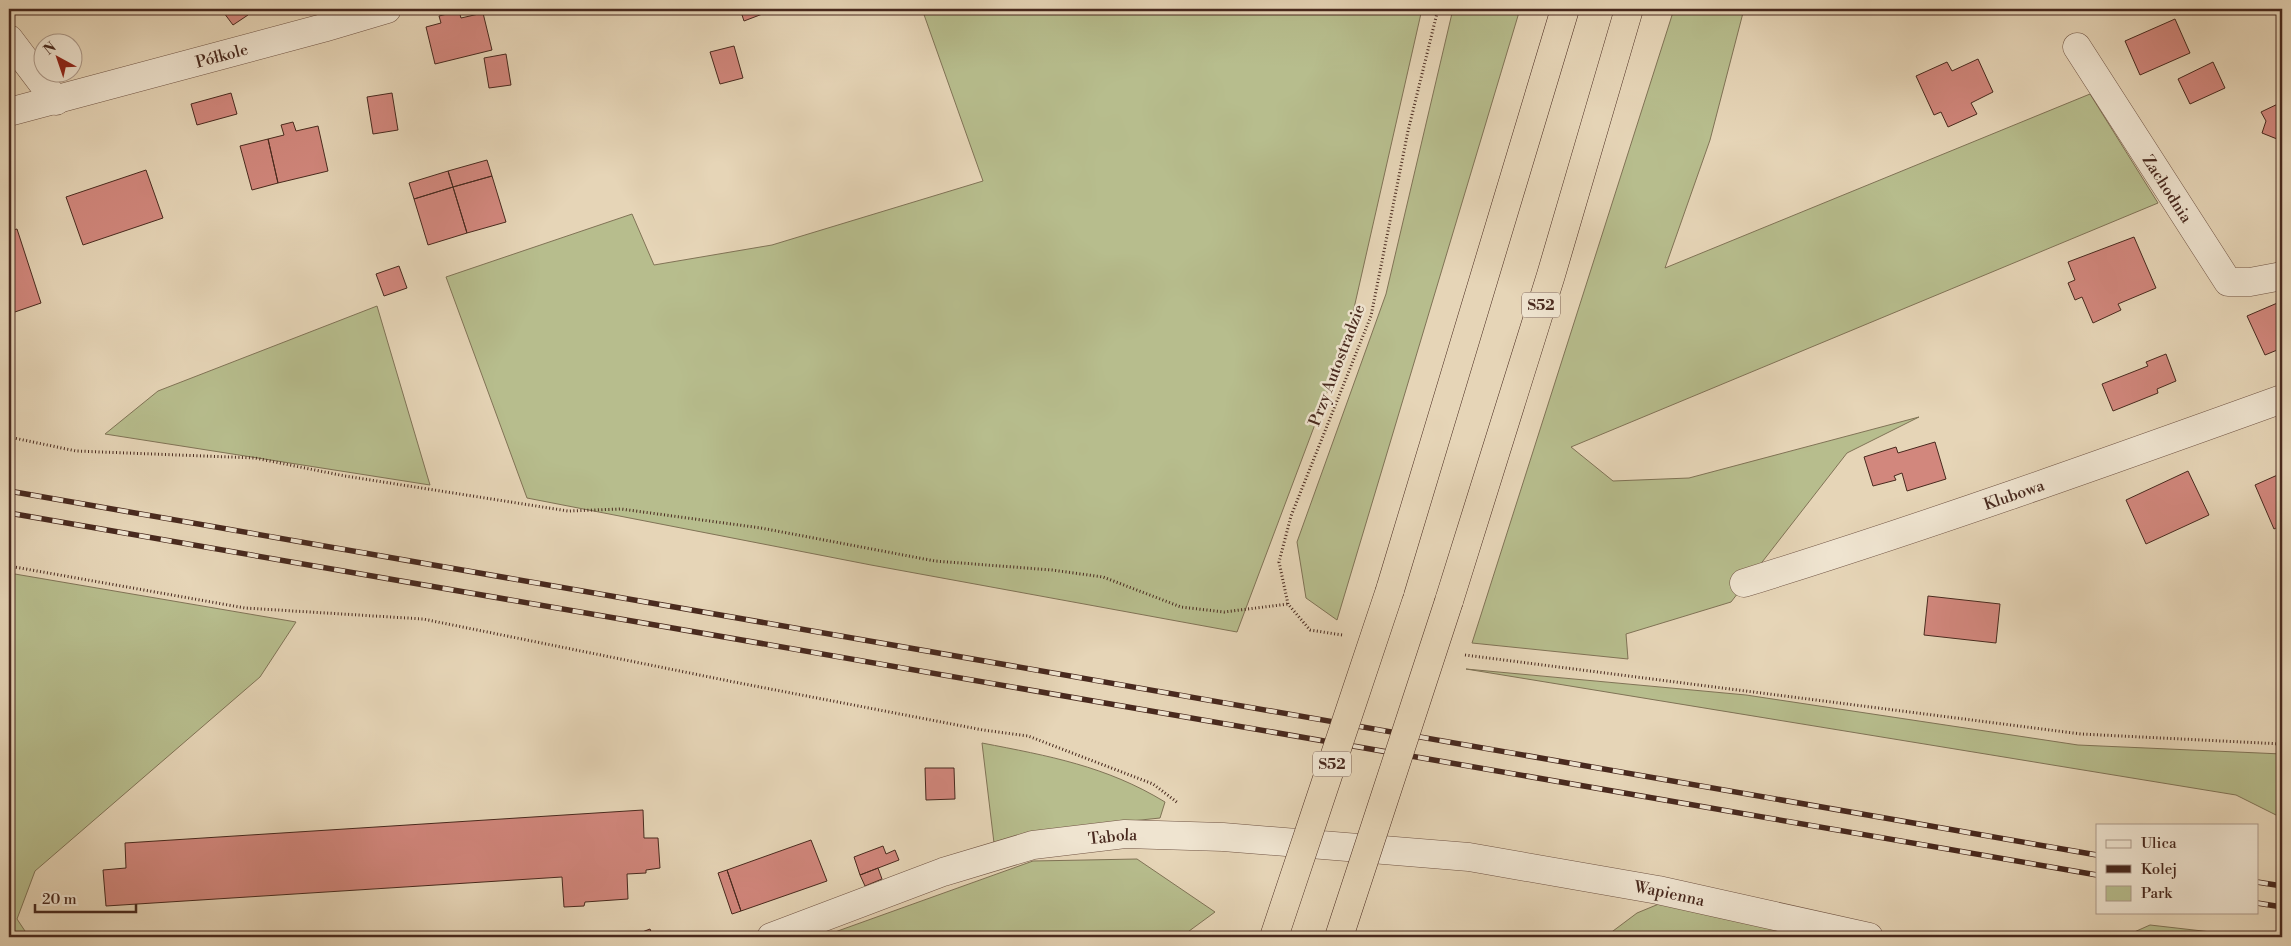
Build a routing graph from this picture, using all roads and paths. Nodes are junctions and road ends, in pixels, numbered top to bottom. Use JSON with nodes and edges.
{"nodes":[{"id":1,"x":387,"y":9,"type":"edge"},
{"id":2,"x":1438,"y":9,"type":"edge"},
{"id":3,"x":1565,"y":9,"type":"edge"},
{"id":4,"x":1628,"y":9,"type":"edge"},
{"id":5,"x":9,"y":40,"type":"edge"},
{"id":6,"x":2077,"y":47,"type":"dead end"},
{"id":7,"x":56,"y":101,"type":"junction"},
{"id":8,"x":9,"y":112,"type":"edge"},
{"id":9,"x":2282,"y":276,"type":"edge"},
{"id":10,"x":2282,"y":399,"type":"edge"},
{"id":11,"x":9,"y":437,"type":"edge"},
{"id":12,"x":9,"y":566,"type":"edge"},
{"id":13,"x":1744,"y":583,"type":"dead end"},
{"id":14,"x":1288,"y":604,"type":"junction"},
{"id":15,"x":1348,"y":636,"type":"dead end"},
{"id":16,"x":1462,"y":654,"type":"dead end"},
{"id":17,"x":2282,"y":744,"type":"edge"},
{"id":18,"x":1184,"y":808,"type":"dead end"},
{"id":19,"x":1469,"y":857,"type":"joint"},
{"id":20,"x":771,"y":937,"type":"edge"},
{"id":21,"x":1274,"y":937,"type":"edge"},
{"id":22,"x":1339,"y":937,"type":"edge"},
{"id":23,"x":1869,"y":937,"type":"edge"}],
"edges":[{"from":1,"to":7,"type":"street","name":"Półkole"},
{"from":2,"to":14,"type":"path","name":"Przy Autostradzie"},
{"from":3,"to":21,"type":"highway","number":"S52","bridge":true},
{"from":4,"to":22,"type":"highway","number":"S52","bridge":true},
{"from":5,"to":7,"type":"street"},
{"from":6,"to":9,"type":"street","name":"Zachodnia"},
{"from":7,"to":8,"type":"street","name":"Półkole"},
{"from":10,"to":13,"type":"street","name":"Klubowa"},
{"from":11,"to":14,"type":"path"},
{"from":12,"to":18,"type":"path"},
{"from":14,"to":15,"type":"path","name":"Przy Autostradzie"},
{"from":16,"to":17,"type":"path"},
{"from":19,"to":20,"type":"street","name":"Tabola"},
{"from":19,"to":23,"type":"street","name":"Wapienna"}]}
